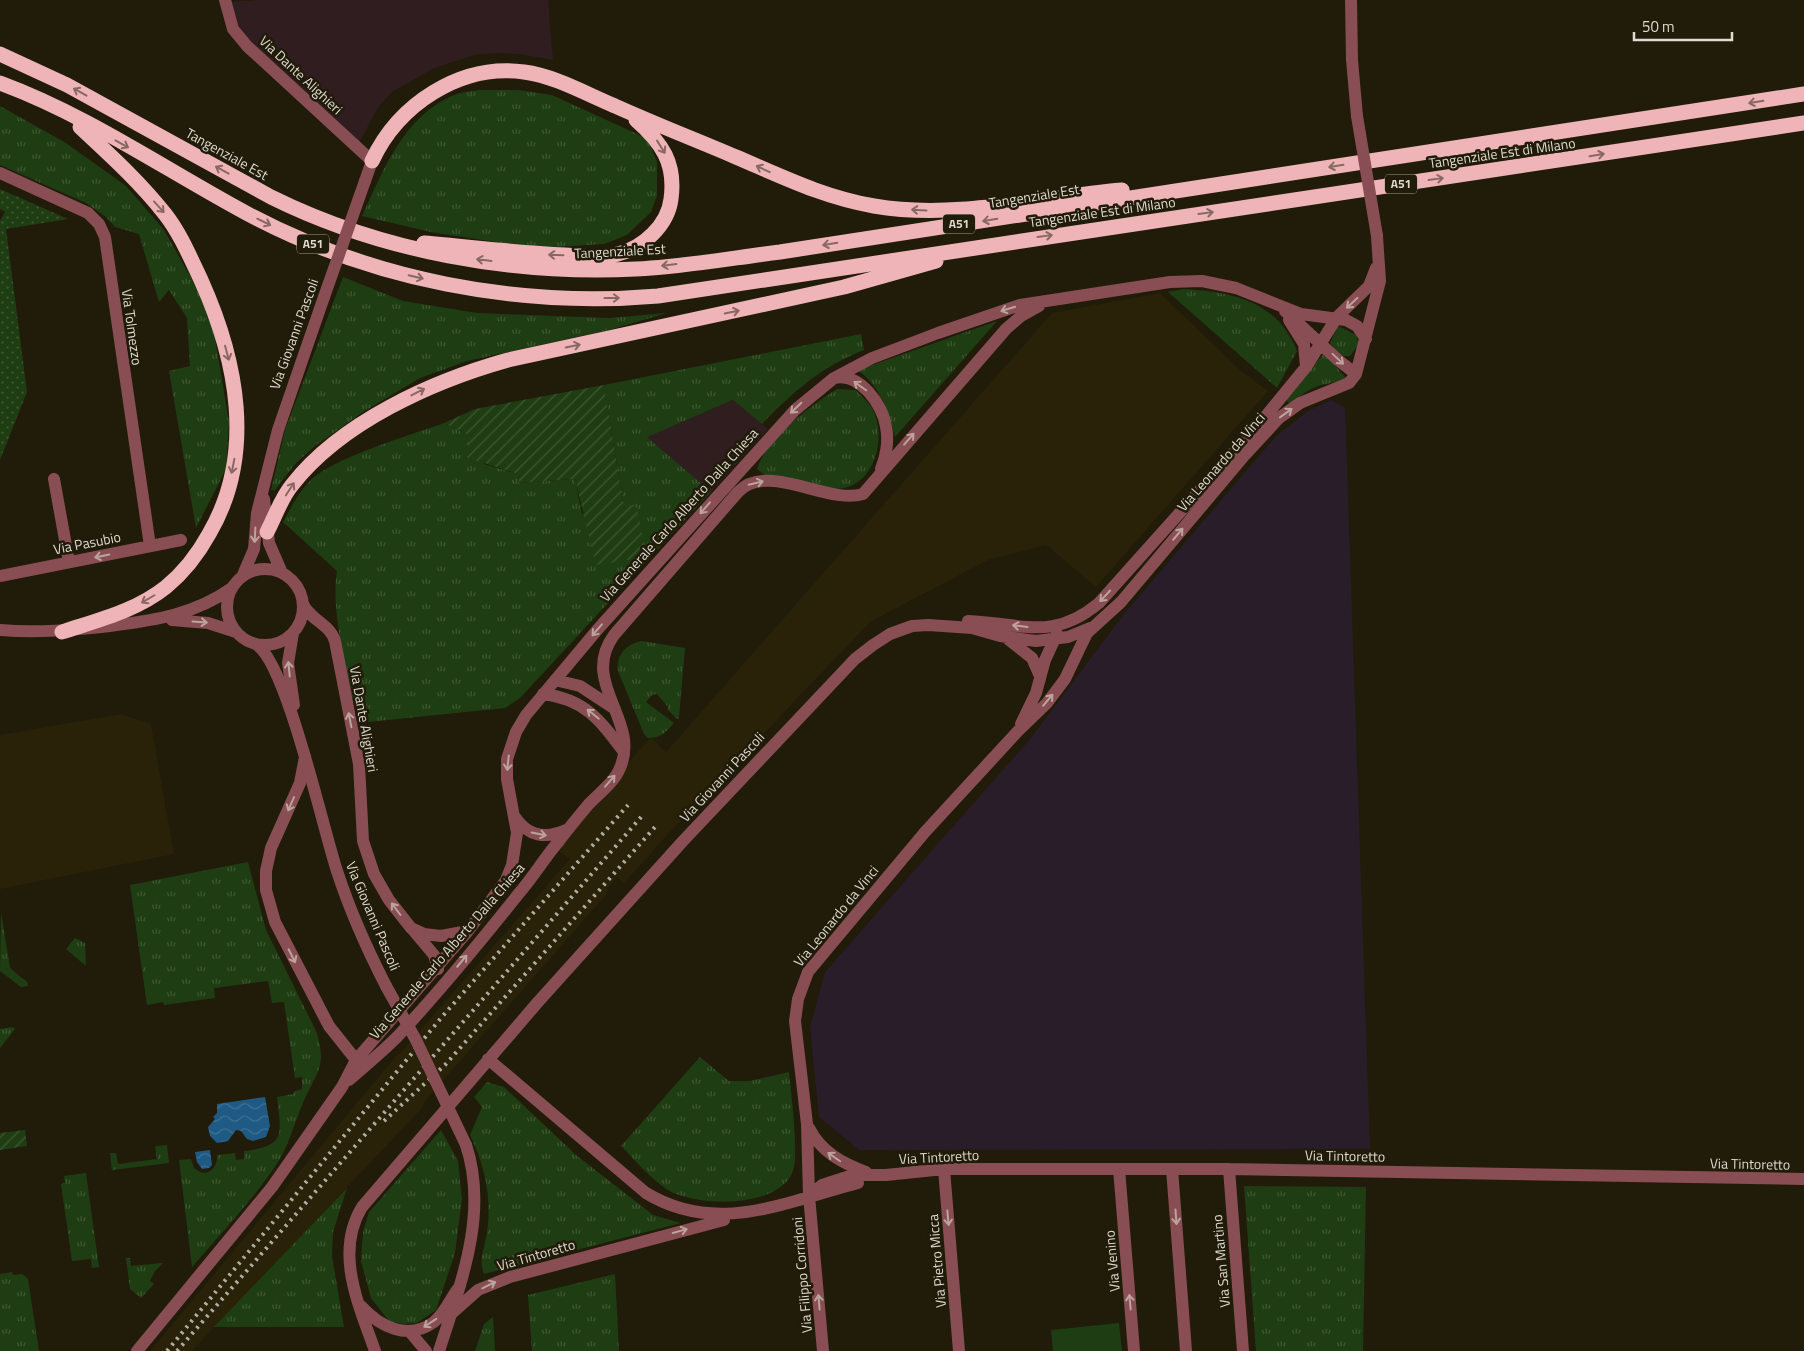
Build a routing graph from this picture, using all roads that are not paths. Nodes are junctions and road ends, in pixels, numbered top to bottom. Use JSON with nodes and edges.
{"nodes":[{"id":1,"x":225,"y":0,"type":"edge"},
{"id":2,"x":1351,"y":0,"type":"edge"},
{"id":3,"x":0,"y":54,"type":"edge"},
{"id":4,"x":0,"y":83,"type":"edge"},
{"id":5,"x":1804,"y":94,"type":"edge"},
{"id":6,"x":62,"y":111,"type":"junction"},
{"id":7,"x":628,"y":112,"type":"junction"},
{"id":8,"x":1804,"y":123,"type":"edge"},
{"id":9,"x":372,"y":161,"type":"junction"},
{"id":10,"x":0,"y":172,"type":"edge"},
{"id":11,"x":1280,"y":174,"type":"junction"},
{"id":12,"x":385,"y":240,"type":"junction"},
{"id":13,"x":997,"y":244,"type":"junction"},
{"id":14,"x":1379,"y":256,"type":"junction"},
{"id":15,"x":1055,"y":299,"type":"junction"},
{"id":16,"x":1279,"y":306,"type":"junction"},
{"id":17,"x":1337,"y":317,"type":"junction"},
{"id":18,"x":1366,"y":339,"type":"junction"},
{"id":19,"x":1322,"y":343,"type":"junction"},
{"id":20,"x":1306,"y":367,"type":"junction"},
{"id":21,"x":1356,"y":374,"type":"junction"},
{"id":22,"x":834,"y":378,"type":"junction"},
{"id":23,"x":54,"y":479,"type":"dead end"},
{"id":24,"x":868,"y":490,"type":"junction"},
{"id":25,"x":263,"y":491,"type":"junction"},
{"id":26,"x":267,"y":532,"type":"junction"},
{"id":27,"x":181,"y":540,"type":"dead end"},
{"id":28,"x":150,"y":546,"type":"junction"},
{"id":29,"x":70,"y":562,"type":"junction"},
{"id":30,"x":282,"y":573,"type":"junction"},
{"id":31,"x":0,"y":576,"type":"edge"},
{"id":32,"x":242,"y":577,"type":"junction"},
{"id":33,"x":232,"y":588,"type":"junction"},
{"id":34,"x":303,"y":604,"type":"junction"},
{"id":35,"x":162,"y":620,"type":"junction"},
{"id":36,"x":1068,"y":624,"type":"junction"},
{"id":37,"x":912,"y":626,"type":"junction"},
{"id":38,"x":1092,"y":627,"type":"junction"},
{"id":39,"x":1040,"y":628,"type":"junction"},
{"id":40,"x":0,"y":630,"type":"edge"},
{"id":41,"x":62,"y":632,"type":"junction"},
{"id":42,"x":236,"y":632,"type":"junction"},
{"id":43,"x":293,"y":633,"type":"junction"},
{"id":44,"x":1004,"y":636,"type":"junction"},
{"id":45,"x":1057,"y":638,"type":"junction"},
{"id":46,"x":257,"y":645,"type":"junction"},
{"id":47,"x":1072,"y":664,"type":"junction"},
{"id":48,"x":1040,"y":676,"type":"junction"},
{"id":49,"x":555,"y":680,"type":"junction"},
{"id":50,"x":543,"y":694,"type":"junction"},
{"id":51,"x":615,"y":709,"type":"junction"},
{"id":52,"x":1018,"y":731,"type":"junction"},
{"id":53,"x":299,"y":735,"type":"junction"},
{"id":54,"x":624,"y":752,"type":"junction"},
{"id":55,"x":305,"y":757,"type":"junction"},
{"id":56,"x":515,"y":817,"type":"junction"},
{"id":57,"x":568,"y":829,"type":"junction"},
{"id":58,"x":411,"y":928,"type":"junction"},
{"id":59,"x":468,"y":931,"type":"junction"},
{"id":60,"x":438,"y":963,"type":"junction"},
{"id":61,"x":438,"y":989,"type":"junction"},
{"id":62,"x":488,"y":1059,"type":"junction"},
{"id":63,"x":356,"y":1060,"type":"junction"},
{"id":64,"x":370,"y":1061,"type":"junction"},
{"id":65,"x":342,"y":1087,"type":"junction"},
{"id":66,"x":807,"y":1124,"type":"junction"},
{"id":67,"x":944,"y":1169,"type":"junction"},
{"id":68,"x":1119,"y":1169,"type":"junction"},
{"id":69,"x":1172,"y":1169,"type":"junction"},
{"id":70,"x":1228,"y":1169,"type":"junction"},
{"id":71,"x":873,"y":1175,"type":"junction"},
{"id":72,"x":886,"y":1175,"type":"junction"},
{"id":73,"x":1804,"y":1179,"type":"edge"},
{"id":74,"x":809,"y":1196,"type":"junction"},
{"id":75,"x":755,"y":1211,"type":"junction"},
{"id":76,"x":459,"y":1285,"type":"junction"},
{"id":77,"x":359,"y":1303,"type":"junction"},
{"id":78,"x":451,"y":1314,"type":"junction"},
{"id":79,"x":410,"y":1332,"type":"junction"},
{"id":80,"x":375,"y":1350,"type":"edge"},
{"id":81,"x":137,"y":1351,"type":"edge"},
{"id":82,"x":426,"y":1351,"type":"edge"},
{"id":83,"x":439,"y":1351,"type":"edge"},
{"id":84,"x":823,"y":1351,"type":"edge"},
{"id":85,"x":959,"y":1351,"type":"edge"},
{"id":86,"x":1134,"y":1351,"type":"edge"},
{"id":87,"x":1186,"y":1351,"type":"edge"},
{"id":88,"x":1243,"y":1351,"type":"edge"}],
"edges":[{"from":1,"to":9,"type":"street","name":"Via Dante Alighieri"},
{"from":2,"to":14,"type":"street","name":"Via Leonardo da Vinci","bridge":true},
{"from":12,"to":3,"type":"highway","name":"Tangenziale Est","number":"A51","one_way":true},
{"from":4,"to":6,"type":"highway","number":"A51"},
{"from":5,"to":11,"type":"highway","name":"Tangenziale Est di Milano","number":"A51","one_way":true},
{"from":6,"to":13,"type":"highway","number":"A51","one_way":true},
{"from":6,"to":41,"type":"highway","one_way":true},
{"from":7,"to":9,"type":"highway"},
{"from":11,"to":7,"type":"highway","one_way":true},
{"from":7,"to":12,"type":"highway","one_way":true},
{"from":13,"to":8,"type":"highway","name":"Tangenziale Est di Milano","number":"A51","one_way":true},
{"from":9,"to":25,"type":"street","name":"Via Giovanni Pascoli","bridge":true},
{"from":10,"to":28,"type":"street","name":"Via Tolmezzo"},
{"from":11,"to":12,"type":"highway","name":"Tangenziale Est","number":"A51","one_way":true},
{"from":26,"to":13,"type":"highway","one_way":true},
{"from":14,"to":17,"type":"street","name":"Via Leonardo da Vinci","one_way":true},
{"from":14,"to":18,"type":"street","name":"Via Leonardo da Vinci"},
{"from":15,"to":16,"type":"street","name":"Via Generale Carlo Alberto Dalla Chiesa"},
{"from":15,"to":22,"type":"street","name":"Via Generale Carlo Alberto Dalla Chiesa","one_way":true},
{"from":24,"to":15,"type":"street","name":"Via Generale Carlo Alberto Dalla Chiesa","one_way":true},
{"from":16,"to":17,"type":"street","name":"Via Generale Carlo Alberto Dalla Chiesa"},
{"from":16,"to":19,"type":"street","name":"Via Generale Carlo Alberto Dalla Chiesa"},
{"from":16,"to":20,"type":"street"},
{"from":17,"to":18,"type":"street","name":"Via Generale Carlo Alberto Dalla Chiesa"},
{"from":17,"to":19,"type":"street","name":"Via Leonardo da Vinci"},
{"from":18,"to":21,"type":"street","name":"Via Leonardo da Vinci"},
{"from":19,"to":20,"type":"street","name":"Via Leonardo da Vinci"},
{"from":19,"to":21,"type":"street","name":"Via Generale Carlo Alberto Dalla Chiesa","one_way":true},
{"from":20,"to":36,"type":"street","name":"Via Leonardo da Vinci","one_way":true},
{"from":38,"to":21,"type":"street","name":"Via Leonardo da Vinci","one_way":true},
{"from":24,"to":22,"type":"street","one_way":true},
{"from":22,"to":49,"type":"street","name":"Via Generale Carlo Alberto Dalla Chiesa","one_way":true},
{"from":23,"to":29,"type":"street"},
{"from":51,"to":24,"type":"street","name":"Via Generale Carlo Alberto Dalla Chiesa","one_way":true},
{"from":25,"to":26,"type":"street","name":"Via Giovanni Pascoli"},
{"from":25,"to":32,"type":"street","name":"Via Giovanni Pascoli","one_way":true},
{"from":26,"to":30,"type":"street","name":"Via Giovanni Pascoli"},
{"from":27,"to":28,"type":"street","name":"Via Pasubio"},
{"from":28,"to":29,"type":"street","name":"Via Pasubio","one_way":true},
{"from":29,"to":31,"type":"street","name":"Via Pasubio"},
{"from":30,"to":32,"type":"street"},
{"from":30,"to":34,"type":"street"},
{"from":32,"to":33,"type":"street"},
{"from":33,"to":35,"type":"street"},
{"from":33,"to":42,"type":"street"},
{"from":34,"to":43,"type":"street"},
{"from":58,"to":34,"type":"street","name":"Via Dante Alighieri","one_way":true},
{"from":35,"to":41,"type":"street"},
{"from":35,"to":42,"type":"street","one_way":true},
{"from":36,"to":39,"type":"street","name":"Via Leonardo da Vinci"},
{"from":36,"to":45,"type":"street","name":"Via Leonardo da Vinci"},
{"from":39,"to":37,"type":"street","name":"Via Leonardo da Vinci","one_way":true},
{"from":37,"to":44,"type":"street","name":"Via Giovanni Pascoli"},
{"from":37,"to":62,"type":"street","name":"Via Giovanni Pascoli"},
{"from":38,"to":45,"type":"street","name":"Via Giovanni Pascoli"},
{"from":38,"to":47,"type":"street","name":"Via Leonardo da Vinci"},
{"from":39,"to":45,"type":"street","name":"Via Leonardo da Vinci"},
{"from":40,"to":41,"type":"street"},
{"from":42,"to":46,"type":"street"},
{"from":43,"to":46,"type":"street"},
{"from":53,"to":43,"type":"street","name":"Via Giovanni Pascoli","one_way":true},
{"from":44,"to":45,"type":"street","name":"Via Giovanni Pascoli"},
{"from":44,"to":48,"type":"street"},
{"from":45,"to":47,"type":"street"},
{"from":45,"to":48,"type":"street","name":"Via Leonardo da Vinci"},
{"from":46,"to":53,"type":"street","name":"Via Giovanni Pascoli"},
{"from":52,"to":47,"type":"street","name":"Via Leonardo da Vinci","one_way":true},
{"from":48,"to":52,"type":"street","name":"Via Leonardo da Vinci"},
{"from":49,"to":50,"type":"street","name":"Via Generale Carlo Alberto Dalla Chiesa"},
{"from":49,"to":51,"type":"street"},
{"from":54,"to":50,"type":"street","one_way":true},
{"from":50,"to":56,"type":"street","name":"Via Generale Carlo Alberto Dalla Chiesa","one_way":true},
{"from":51,"to":54,"type":"street","name":"Via Generale Carlo Alberto Dalla Chiesa"},
{"from":52,"to":66,"type":"street","name":"Via Leonardo da Vinci"},
{"from":53,"to":55,"type":"street","name":"Via Giovanni Pascoli"},
{"from":57,"to":54,"type":"street","name":"Via Generale Carlo Alberto Dalla Chiesa","one_way":true},
{"from":55,"to":63,"type":"street","name":"Via Giovanni Pascoli","one_way":true},
{"from":55,"to":76,"type":"street","name":"Via Giovanni Pascoli","bridge":true},
{"from":56,"to":57,"type":"street","one_way":true},
{"from":56,"to":59,"type":"street","name":"Via Generale Carlo Alberto Dalla Chiesa"},
{"from":61,"to":57,"type":"street","name":"Via Generale Carlo Alberto Dalla Chiesa","one_way":true},
{"from":58,"to":59,"type":"street"},
{"from":58,"to":60,"type":"street","name":"Via Dante Alighieri"},
{"from":59,"to":60,"type":"street","name":"Via Generale Carlo Alberto Dalla Chiesa"},
{"from":60,"to":61,"type":"street"},
{"from":60,"to":63,"type":"street","name":"Via Generale Carlo Alberto Dalla Chiesa"},
{"from":61,"to":64,"type":"street","name":"Via Generale Carlo Alberto Dalla Chiesa"},
{"from":62,"to":75,"type":"street","name":"Via Tintoretto"},
{"from":62,"to":77,"type":"street","name":"Via Giovanni Pascoli"},
{"from":63,"to":64,"type":"street"},
{"from":63,"to":65,"type":"street","name":"Via Generale Carlo Alberto Dalla Chiesa"},
{"from":64,"to":65,"type":"street","name":"Via Generale Carlo Alberto Dalla Chiesa"},
{"from":65,"to":81,"type":"street","name":"Via Generale Carlo Alberto Dalla Chiesa"},
{"from":71,"to":66,"type":"street","name":"Via Tintoretto","one_way":true},
{"from":66,"to":74,"type":"street","name":"Via Leonardo da Vinci"},
{"from":67,"to":68,"type":"street","name":"Via Tintoretto"},
{"from":67,"to":72,"type":"street","name":"Via Tintoretto"},
{"from":67,"to":85,"type":"street","name":"Via Pietro Micca","one_way":true},
{"from":68,"to":69,"type":"street","name":"Via Tintoretto"},
{"from":86,"to":68,"type":"street","name":"Via Venino","one_way":true},
{"from":69,"to":70,"type":"street","name":"Via Tintoretto"},
{"from":69,"to":87,"type":"street","one_way":true},
{"from":70,"to":73,"type":"street","name":"Via Tintoretto"},
{"from":70,"to":88,"type":"street","name":"Via San Martino"},
{"from":71,"to":72,"type":"street","name":"Via Tintoretto"},
{"from":71,"to":74,"type":"street","name":"Via Tintoretto"},
{"from":72,"to":74,"type":"street","name":"Via Tintoretto"},
{"from":74,"to":75,"type":"street","name":"Via Tintoretto"},
{"from":84,"to":74,"type":"street","name":"Via Filippo Corridoni","one_way":true},
{"from":78,"to":75,"type":"street","name":"Via Tintoretto","one_way":true},
{"from":76,"to":78,"type":"street","name":"Via Giovanni Pascoli"},
{"from":76,"to":79,"type":"street","one_way":true},
{"from":77,"to":79,"type":"street"},
{"from":77,"to":80,"type":"street","name":"Via Giovanni Pascoli"},
{"from":78,"to":83,"type":"street","name":"Via Giovanni Pascoli"},
{"from":79,"to":82,"type":"street"}]}
